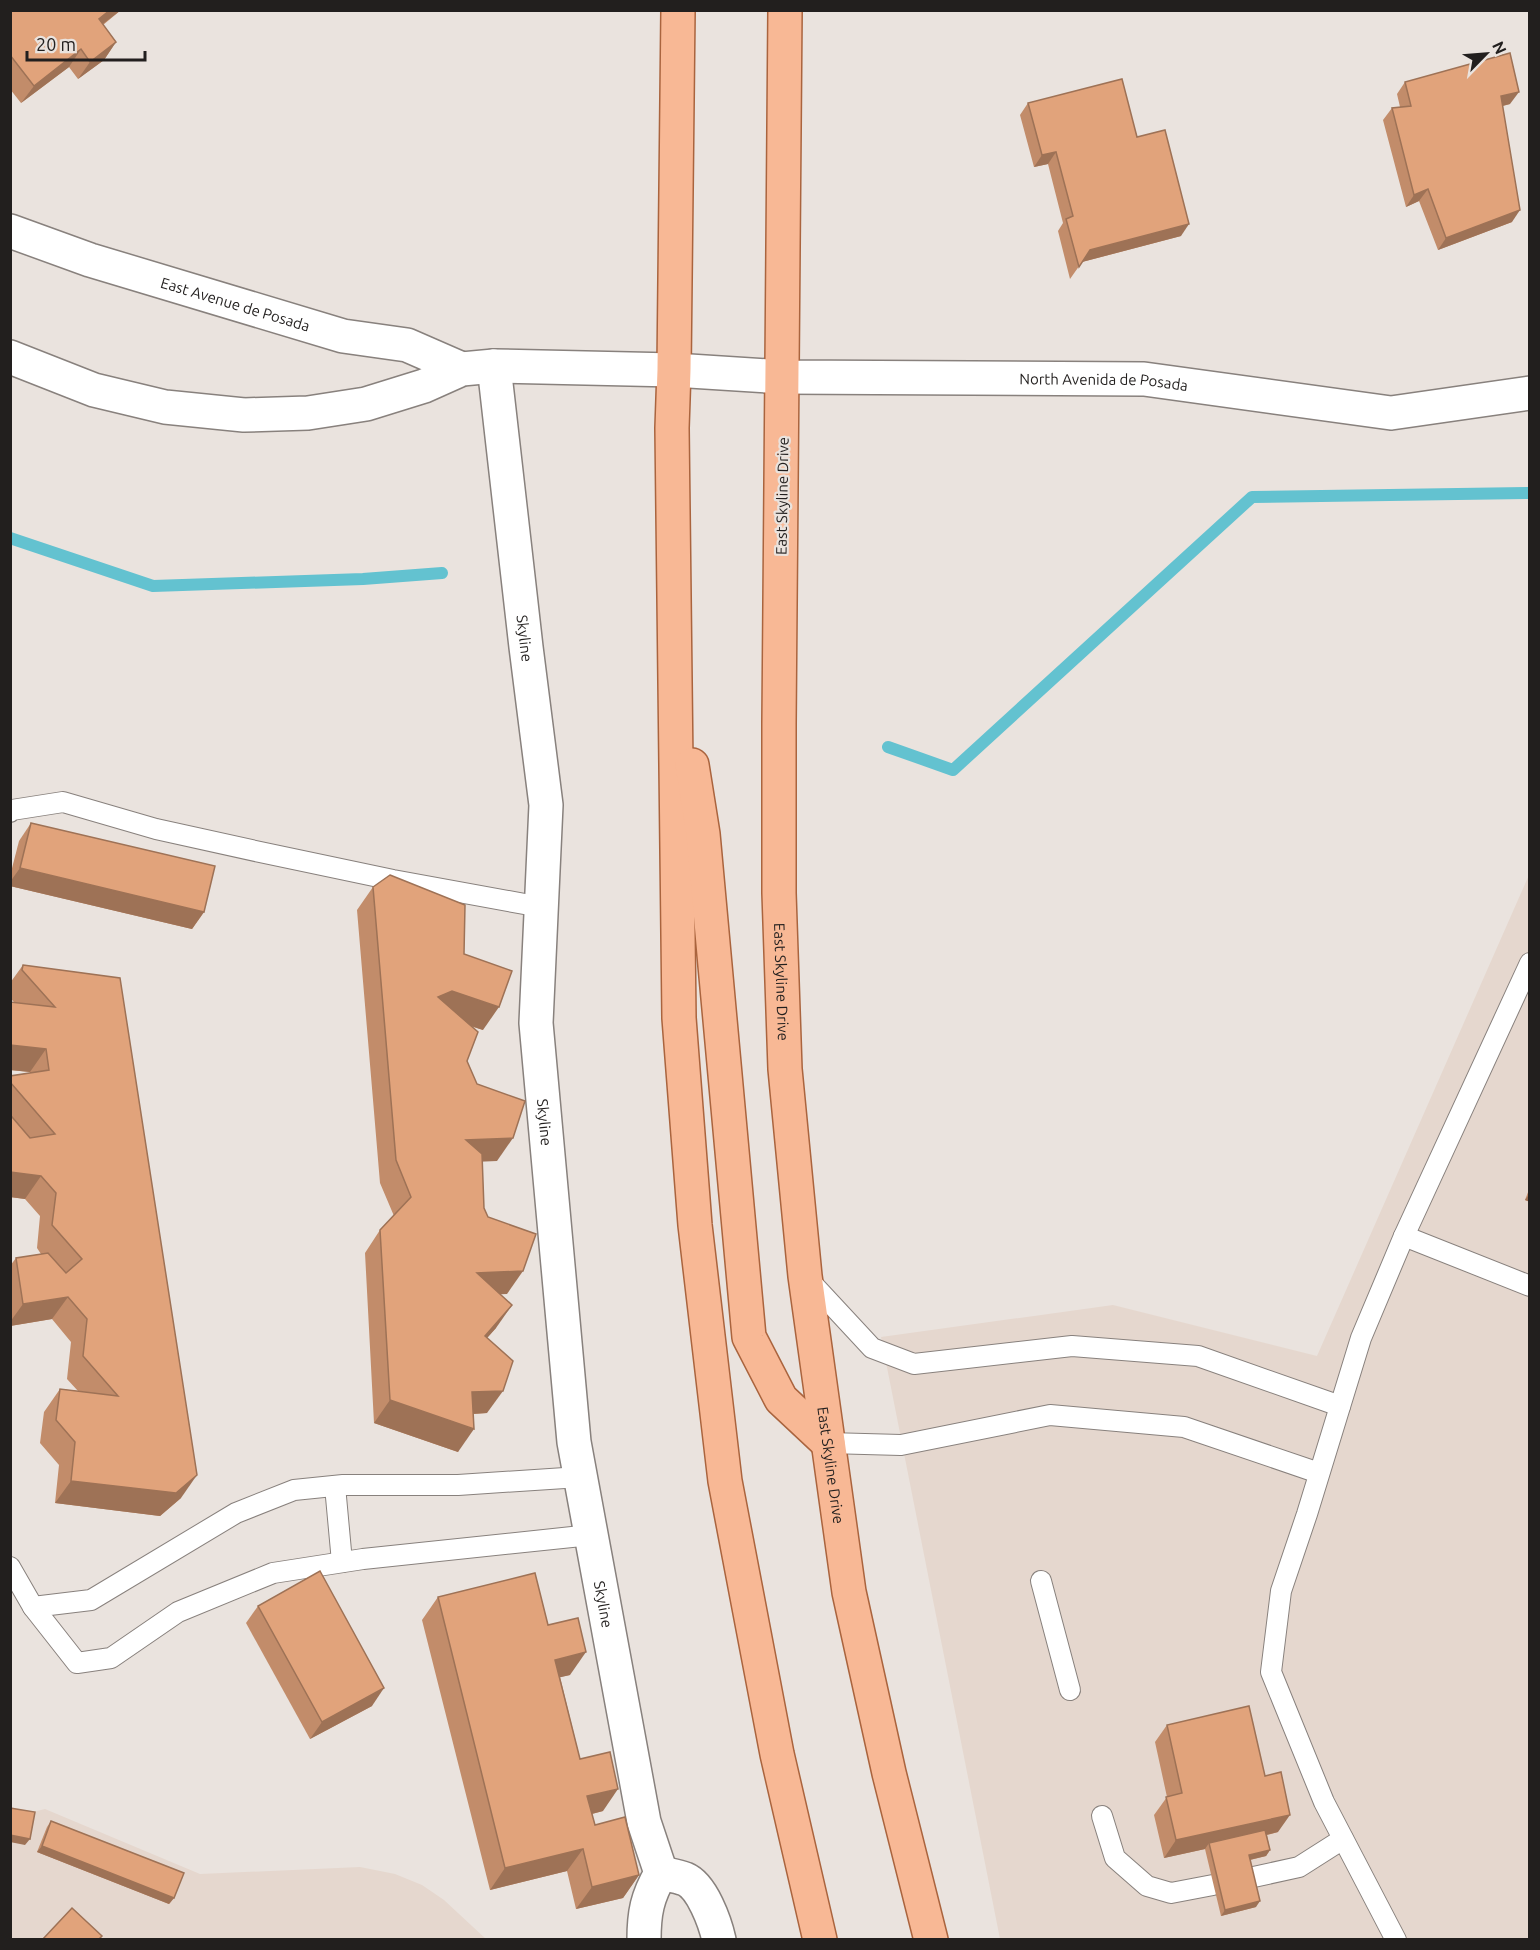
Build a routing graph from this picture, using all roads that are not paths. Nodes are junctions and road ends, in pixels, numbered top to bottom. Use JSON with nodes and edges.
{"nodes":[{"id":1,"x":678,"y":10,"type":"edge"},
{"id":2,"x":785,"y":10,"type":"edge"},
{"id":3,"x":10,"y":231,"type":"edge"},
{"id":4,"x":10,"y":357,"type":"edge"},
{"id":5,"x":494,"y":366,"type":"junction"},
{"id":6,"x":462,"y":369,"type":"junction"},
{"id":7,"x":674,"y":370,"type":"junction"},
{"id":8,"x":783,"y":377,"type":"junction"},
{"id":9,"x":1530,"y":393,"type":"edge"},
{"id":10,"x":675,"y":651,"type":"junction"},
{"id":11,"x":10,"y":812,"type":"edge"},
{"id":12,"x":541,"y":907,"type":"junction"},
{"id":13,"x":1530,"y":963,"type":"edge"},
{"id":14,"x":1404,"y":1236,"type":"junction"},
{"id":15,"x":805,"y":1276,"type":"junction"},
{"id":16,"x":1530,"y":1286,"type":"edge"},
{"id":17,"x":1340,"y":1406,"type":"junction"},
{"id":18,"x":828,"y":1443,"type":"junction"},
{"id":19,"x":1319,"y":1473,"type":"junction"},
{"id":20,"x":580,"y":1478,"type":"junction"},
{"id":21,"x":335,"y":1486,"type":"junction"},
{"id":22,"x":591,"y":1535,"type":"junction"},
{"id":23,"x":342,"y":1562,"type":"junction"},
{"id":24,"x":10,"y":1567,"type":"edge"},
{"id":25,"x":1041,"y":1581,"type":"dead end"},
{"id":26,"x":33,"y":1607,"type":"junction"},
{"id":27,"x":1070,"y":1690,"type":"dead end"},
{"id":28,"x":1102,"y":1816,"type":"dead end"},
{"id":29,"x":1343,"y":1839,"type":"junction"},
{"id":30,"x":661,"y":1874,"type":"junction"},
{"id":31,"x":1249,"y":1878,"type":"edge"},
{"id":32,"x":1213,"y":1885,"type":"dead end"},
{"id":33,"x":644,"y":1940,"type":"edge"},
{"id":34,"x":719,"y":1940,"type":"edge"},
{"id":35,"x":820,"y":1940,"type":"edge"},
{"id":36,"x":931,"y":1940,"type":"edge"},
{"id":37,"x":1396,"y":1940,"type":"edge"}],
"edges":[{"from":1,"to":7,"type":"main road"},
{"from":2,"to":8,"type":"main road","name":"East Skyline Drive"},
{"from":3,"to":6,"type":"street","name":"East Avenue de Posada"},
{"from":4,"to":6,"type":"street","name":"East Avenue de Posada"},
{"from":5,"to":6,"type":"street","name":"East Avenue de Posada"},
{"from":5,"to":7,"type":"street","name":"East Avenue de Posada"},
{"from":5,"to":12,"type":"street","name":"Skyline"},
{"from":7,"to":8,"type":"street","name":"North Avenida de Posada"},
{"from":7,"to":10,"type":"main road"},
{"from":8,"to":9,"type":"street","name":"North Avenida de Posada"},
{"from":8,"to":15,"type":"main road","name":"East Skyline Drive"},
{"from":10,"to":18,"type":"main road"},
{"from":10,"to":35,"type":"main road"},
{"from":11,"to":12,"type":"lane"},
{"from":12,"to":20,"type":"street","name":"Skyline"},
{"from":13,"to":14,"type":"lane"},
{"from":14,"to":16,"type":"lane"},
{"from":14,"to":17,"type":"lane"},
{"from":15,"to":17,"type":"lane"},
{"from":15,"to":18,"type":"main road","name":"East Skyline Drive"},
{"from":17,"to":19,"type":"lane"},
{"from":18,"to":19,"type":"lane"},
{"from":18,"to":36,"type":"main road","name":"East Skyline Drive"},
{"from":19,"to":29,"type":"lane"},
{"from":20,"to":21,"type":"lane"},
{"from":20,"to":22,"type":"street","name":"Skyline"},
{"from":21,"to":23,"type":"lane"},
{"from":21,"to":26,"type":"lane"},
{"from":22,"to":23,"type":"lane"},
{"from":22,"to":30,"type":"street","name":"Skyline"},
{"from":23,"to":26,"type":"lane"},
{"from":24,"to":26,"type":"lane"},
{"from":25,"to":27,"type":"lane"},
{"from":28,"to":32,"type":"lane"},
{"from":29,"to":31,"type":"lane"},
{"from":29,"to":37,"type":"lane"},
{"from":30,"to":33,"type":"street"},
{"from":30,"to":34,"type":"street"}]}
